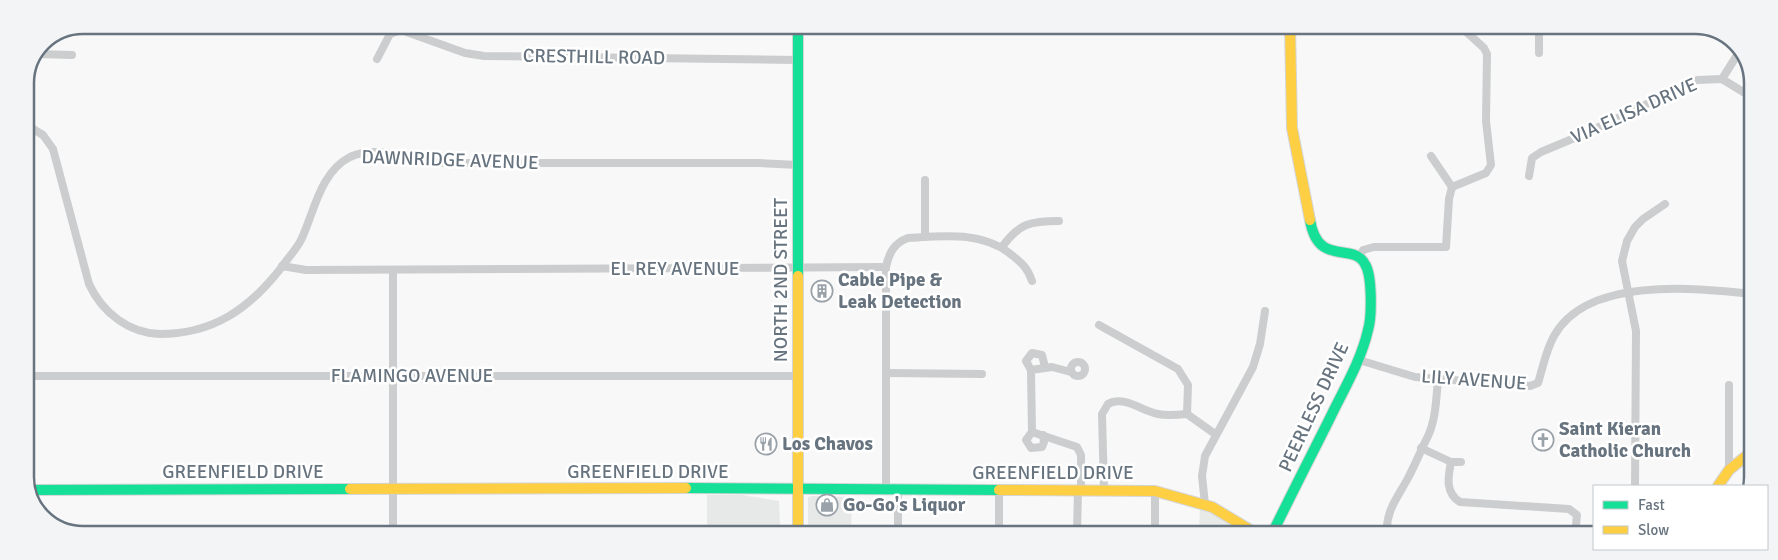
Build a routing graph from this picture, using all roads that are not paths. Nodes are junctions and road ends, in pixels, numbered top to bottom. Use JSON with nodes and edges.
{"nodes":[{"id":1,"x":390,"y":34,"type":"edge"},
{"id":2,"x":414,"y":34,"type":"edge"},
{"id":3,"x":798,"y":34,"type":"edge"},
{"id":4,"x":1290,"y":34,"type":"edge"},
{"id":5,"x":1469,"y":34,"type":"edge"},
{"id":6,"x":1539,"y":34,"type":"edge"},
{"id":7,"x":1539,"y":53,"type":"dead end"},
{"id":8,"x":43,"y":54,"type":"edge"},
{"id":9,"x":72,"y":55,"type":"dead end"},
{"id":10,"x":1736,"y":56,"type":"edge"},
{"id":11,"x":377,"y":59,"type":"dead end"},
{"id":12,"x":798,"y":60,"type":"junction"},
{"id":13,"x":1722,"y":79,"type":"junction"},
{"id":14,"x":1744,"y":92,"type":"edge"},
{"id":15,"x":34,"y":130,"type":"edge"},
{"id":16,"x":1432,"y":156,"type":"dead end"},
{"id":17,"x":798,"y":165,"type":"junction"},
{"id":18,"x":1529,"y":176,"type":"dead end"},
{"id":19,"x":925,"y":180,"type":"dead end"},
{"id":20,"x":1452,"y":187,"type":"junction"},
{"id":21,"x":1665,"y":204,"type":"dead end"},
{"id":22,"x":1059,"y":221,"type":"dead end"},
{"id":23,"x":925,"y":237,"type":"junction"},
{"id":24,"x":1002,"y":246,"type":"junction"},
{"id":25,"x":1359,"y":258,"type":"junction"},
{"id":26,"x":282,"y":266,"type":"junction"},
{"id":27,"x":886,"y":267,"type":"junction"},
{"id":28,"x":798,"y":269,"type":"junction"},
{"id":29,"x":393,"y":270,"type":"junction"},
{"id":30,"x":1032,"y":281,"type":"dead end"},
{"id":31,"x":1627,"y":292,"type":"junction"},
{"id":32,"x":1744,"y":293,"type":"edge"},
{"id":33,"x":1265,"y":311,"type":"dead end"},
{"id":34,"x":1099,"y":325,"type":"dead end"},
{"id":35,"x":1359,"y":360,"type":"junction"},
{"id":36,"x":1044,"y":367,"type":"junction"},
{"id":37,"x":1031,"y":370,"type":"junction"},
{"id":38,"x":1071,"y":372,"type":"dead end"},
{"id":39,"x":886,"y":373,"type":"junction"},
{"id":40,"x":982,"y":374,"type":"dead end"},
{"id":41,"x":34,"y":376,"type":"edge"},
{"id":42,"x":393,"y":376,"type":"junction"},
{"id":43,"x":798,"y":376,"type":"junction"},
{"id":44,"x":1438,"y":380,"type":"junction"},
{"id":45,"x":1729,"y":385,"type":"dead end"},
{"id":46,"x":1187,"y":414,"type":"junction"},
{"id":47,"x":1032,"y":432,"type":"junction"},
{"id":48,"x":1215,"y":434,"type":"junction"},
{"id":49,"x":1043,"y":436,"type":"junction"},
{"id":50,"x":1421,"y":448,"type":"junction"},
{"id":51,"x":1744,"y":458,"type":"edge"},
{"id":52,"x":1451,"y":462,"type":"junction"},
{"id":53,"x":1461,"y":462,"type":"dead end"},
{"id":54,"x":1729,"y":470,"type":"junction"},
{"id":55,"x":1635,"y":485,"type":"edge"},
{"id":56,"x":1719,"y":485,"type":"edge"},
{"id":57,"x":798,"y":488,"type":"junction"},
{"id":58,"x":393,"y":489,"type":"junction"},
{"id":59,"x":886,"y":489,"type":"junction"},
{"id":60,"x":36,"y":490,"type":"edge"},
{"id":61,"x":898,"y":490,"type":"junction"},
{"id":62,"x":999,"y":490,"type":"junction"},
{"id":63,"x":1079,"y":490,"type":"junction"},
{"id":64,"x":1104,"y":490,"type":"junction"},
{"id":65,"x":1155,"y":490,"type":"junction"},
{"id":66,"x":1205,"y":504,"type":"junction"},
{"id":67,"x":393,"y":526,"type":"edge"},
{"id":68,"x":798,"y":526,"type":"edge"},
{"id":69,"x":898,"y":526,"type":"edge"},
{"id":70,"x":999,"y":526,"type":"edge"},
{"id":71,"x":1078,"y":526,"type":"edge"},
{"id":72,"x":1155,"y":526,"type":"edge"},
{"id":73,"x":1244,"y":526,"type":"edge"},
{"id":74,"x":1276,"y":526,"type":"edge"},
{"id":75,"x":1388,"y":526,"type":"edge"},
{"id":76,"x":1576,"y":526,"type":"edge"}],
"edges":[{"from":1,"to":11,"type":"street","name":"CRESTHILL ROAD"},
{"from":2,"to":12,"type":"street","name":"CRESTHILL ROAD"},
{"from":3,"to":12,"type":"main road","name":"NORTH 2ND STREET"},
{"from":4,"to":25,"type":"main road"},
{"from":5,"to":20,"type":"street"},
{"from":6,"to":7,"type":"street"},
{"from":8,"to":9,"type":"street"},
{"from":10,"to":13,"type":"street"},
{"from":12,"to":17,"type":"main road","name":"NORTH 2ND STREET"},
{"from":13,"to":14,"type":"street","name":"VIA ELISA DRIVE"},
{"from":13,"to":18,"type":"street","name":"VIA ELISA DRIVE"},
{"from":15,"to":26,"type":"street","name":"DAWNRIDGE AVENUE"},
{"from":16,"to":20,"type":"street"},
{"from":17,"to":26,"type":"street","name":"DAWNRIDGE AVENUE"},
{"from":17,"to":28,"type":"main road","name":"NORTH 2ND STREET"},
{"from":19,"to":23,"type":"street"},
{"from":20,"to":25,"type":"street"},
{"from":21,"to":31,"type":"street"},
{"from":22,"to":24,"type":"street"},
{"from":23,"to":24,"type":"street"},
{"from":23,"to":27,"type":"street"},
{"from":24,"to":30,"type":"street"},
{"from":25,"to":35,"type":"main road","name":"PEERLESS DRIVE"},
{"from":26,"to":29,"type":"street","name":"EL REY AVENUE"},
{"from":27,"to":28,"type":"street","name":"EL REY AVENUE"},
{"from":27,"to":39,"type":"street"},
{"from":28,"to":29,"type":"street","name":"EL REY AVENUE"},
{"from":28,"to":43,"type":"main road","name":"NORTH 2ND STREET"},
{"from":29,"to":42,"type":"street"},
{"from":31,"to":32,"type":"street","name":"LILY AVENUE"},
{"from":31,"to":44,"type":"street","name":"LILY AVENUE"},
{"from":31,"to":55,"type":"street"},
{"from":33,"to":48,"type":"street"},
{"from":34,"to":46,"type":"street"},
{"from":35,"to":44,"type":"street","name":"LILY AVENUE"},
{"from":35,"to":74,"type":"main road","name":"PEERLESS DRIVE"},
{"from":36,"to":37,"type":"street"},
{"from":36,"to":37,"type":"street"},
{"from":36,"to":38,"type":"street"},
{"from":37,"to":47,"type":"street"},
{"from":39,"to":40,"type":"street"},
{"from":39,"to":59,"type":"street"},
{"from":41,"to":42,"type":"street","name":"FLAMINGO AVENUE"},
{"from":42,"to":43,"type":"street","name":"FLAMINGO AVENUE"},
{"from":42,"to":58,"type":"street"},
{"from":43,"to":57,"type":"main road","name":"NORTH 2ND STREET"},
{"from":44,"to":50,"type":"street"},
{"from":45,"to":54,"type":"street"},
{"from":46,"to":48,"type":"street"},
{"from":46,"to":64,"type":"street"},
{"from":47,"to":49,"type":"street"},
{"from":47,"to":49,"type":"street"},
{"from":48,"to":66,"type":"street"},
{"from":49,"to":63,"type":"street"},
{"from":50,"to":52,"type":"street"},
{"from":50,"to":75,"type":"street"},
{"from":51,"to":54,"type":"main road"},
{"from":52,"to":53,"type":"street"},
{"from":52,"to":76,"type":"street"},
{"from":54,"to":56,"type":"main road"},
{"from":57,"to":58,"type":"main road","name":"GREENFIELD DRIVE"},
{"from":57,"to":59,"type":"main road","name":"GREENFIELD DRIVE"},
{"from":57,"to":68,"type":"main road","name":"NORTH 2ND STREET"},
{"from":58,"to":60,"type":"main road","name":"GREENFIELD DRIVE"},
{"from":58,"to":67,"type":"street"},
{"from":59,"to":61,"type":"main road","name":"GREENFIELD DRIVE"},
{"from":61,"to":62,"type":"main road","name":"GREENFIELD DRIVE"},
{"from":61,"to":69,"type":"street"},
{"from":62,"to":63,"type":"main road","name":"GREENFIELD DRIVE"},
{"from":62,"to":70,"type":"street"},
{"from":63,"to":64,"type":"main road","name":"GREENFIELD DRIVE"},
{"from":63,"to":71,"type":"street"},
{"from":64,"to":65,"type":"main road","name":"GREENFIELD DRIVE"},
{"from":65,"to":66,"type":"main road","name":"GREENFIELD DRIVE"},
{"from":65,"to":72,"type":"street"},
{"from":66,"to":73,"type":"main road","name":"GREENFIELD DRIVE"}]}
